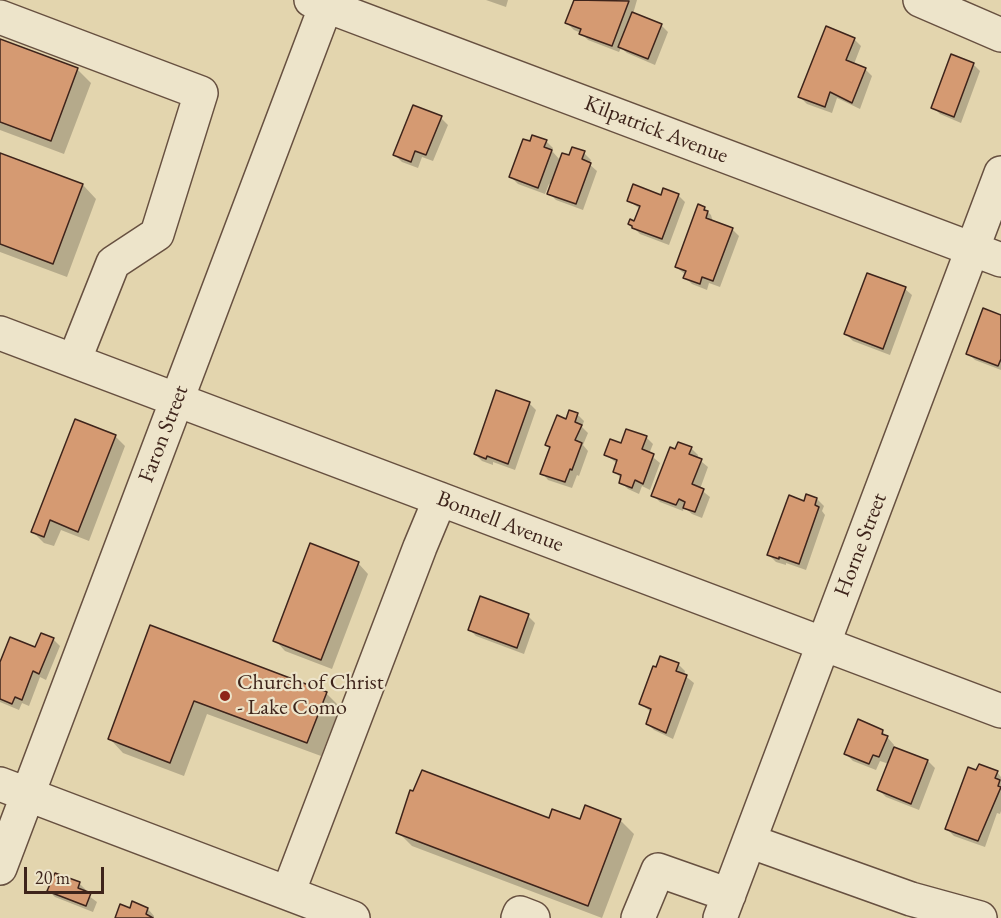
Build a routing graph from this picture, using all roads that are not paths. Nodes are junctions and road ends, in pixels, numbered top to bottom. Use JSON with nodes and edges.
{"nodes":[{"id":1,"x":920,"y":0,"type":"edge"},
{"id":2,"x":321,"y":2,"type":"edge"},
{"id":3,"x":0,"y":17,"type":"edge"},
{"id":4,"x":1001,"y":35,"type":"edge"},
{"id":5,"x":1001,"y":173,"type":"edge"},
{"id":6,"x":987,"y":255,"type":"edge"},
{"id":7,"x":0,"y":333,"type":"edge"},
{"id":8,"x":74,"y":361,"type":"junction"},
{"id":9,"x":177,"y":400,"type":"junction"},
{"id":10,"x":440,"y":499,"type":"junction"},
{"id":11,"x":823,"y":644,"type":"junction"},
{"id":12,"x":1001,"y":711,"type":"edge"},
{"id":13,"x":14,"y":790,"type":"edge"},
{"id":14,"x":749,"y":841,"type":"junction"},
{"id":15,"x":0,"y":868,"type":"edge"},
{"id":16,"x":288,"y":893,"type":"junction"},
{"id":17,"x":724,"y":907,"type":"edge"},
{"id":18,"x":353,"y":918,"type":"edge"},
{"id":19,"x":518,"y":918,"type":"edge"},
{"id":20,"x":533,"y":918,"type":"edge"},
{"id":21,"x":638,"y":918,"type":"edge"},
{"id":22,"x":980,"y":918,"type":"edge"}],
"edges":[{"from":1,"to":4,"type":"street"},
{"from":2,"to":6,"type":"street","name":"Kilpatrick Avenue"},
{"from":2,"to":9,"type":"street","name":"Faron Street"},
{"from":3,"to":8,"type":"street"},
{"from":5,"to":6,"type":"street","name":"Horne Street"},
{"from":6,"to":11,"type":"street","name":"Horne Street"},
{"from":7,"to":8,"type":"street","name":"Bonnell Avenue"},
{"from":8,"to":9,"type":"street","name":"Bonnell Avenue"},
{"from":9,"to":10,"type":"street","name":"Bonnell Avenue"},
{"from":9,"to":13,"type":"street","name":"Faron Street"},
{"from":10,"to":11,"type":"street","name":"Bonnell Avenue"},
{"from":10,"to":16,"type":"street"},
{"from":11,"to":12,"type":"street","name":"Bonnell Avenue"},
{"from":11,"to":14,"type":"street","name":"Horne Street"},
{"from":13,"to":15,"type":"street","name":"Faron Street"},
{"from":13,"to":16,"type":"street"},
{"from":14,"to":17,"type":"street","name":"Horne Street"},
{"from":14,"to":22,"type":"street"},
{"from":16,"to":18,"type":"street"},
{"from":17,"to":21,"type":"street"},
{"from":19,"to":20,"type":"street"}]}
